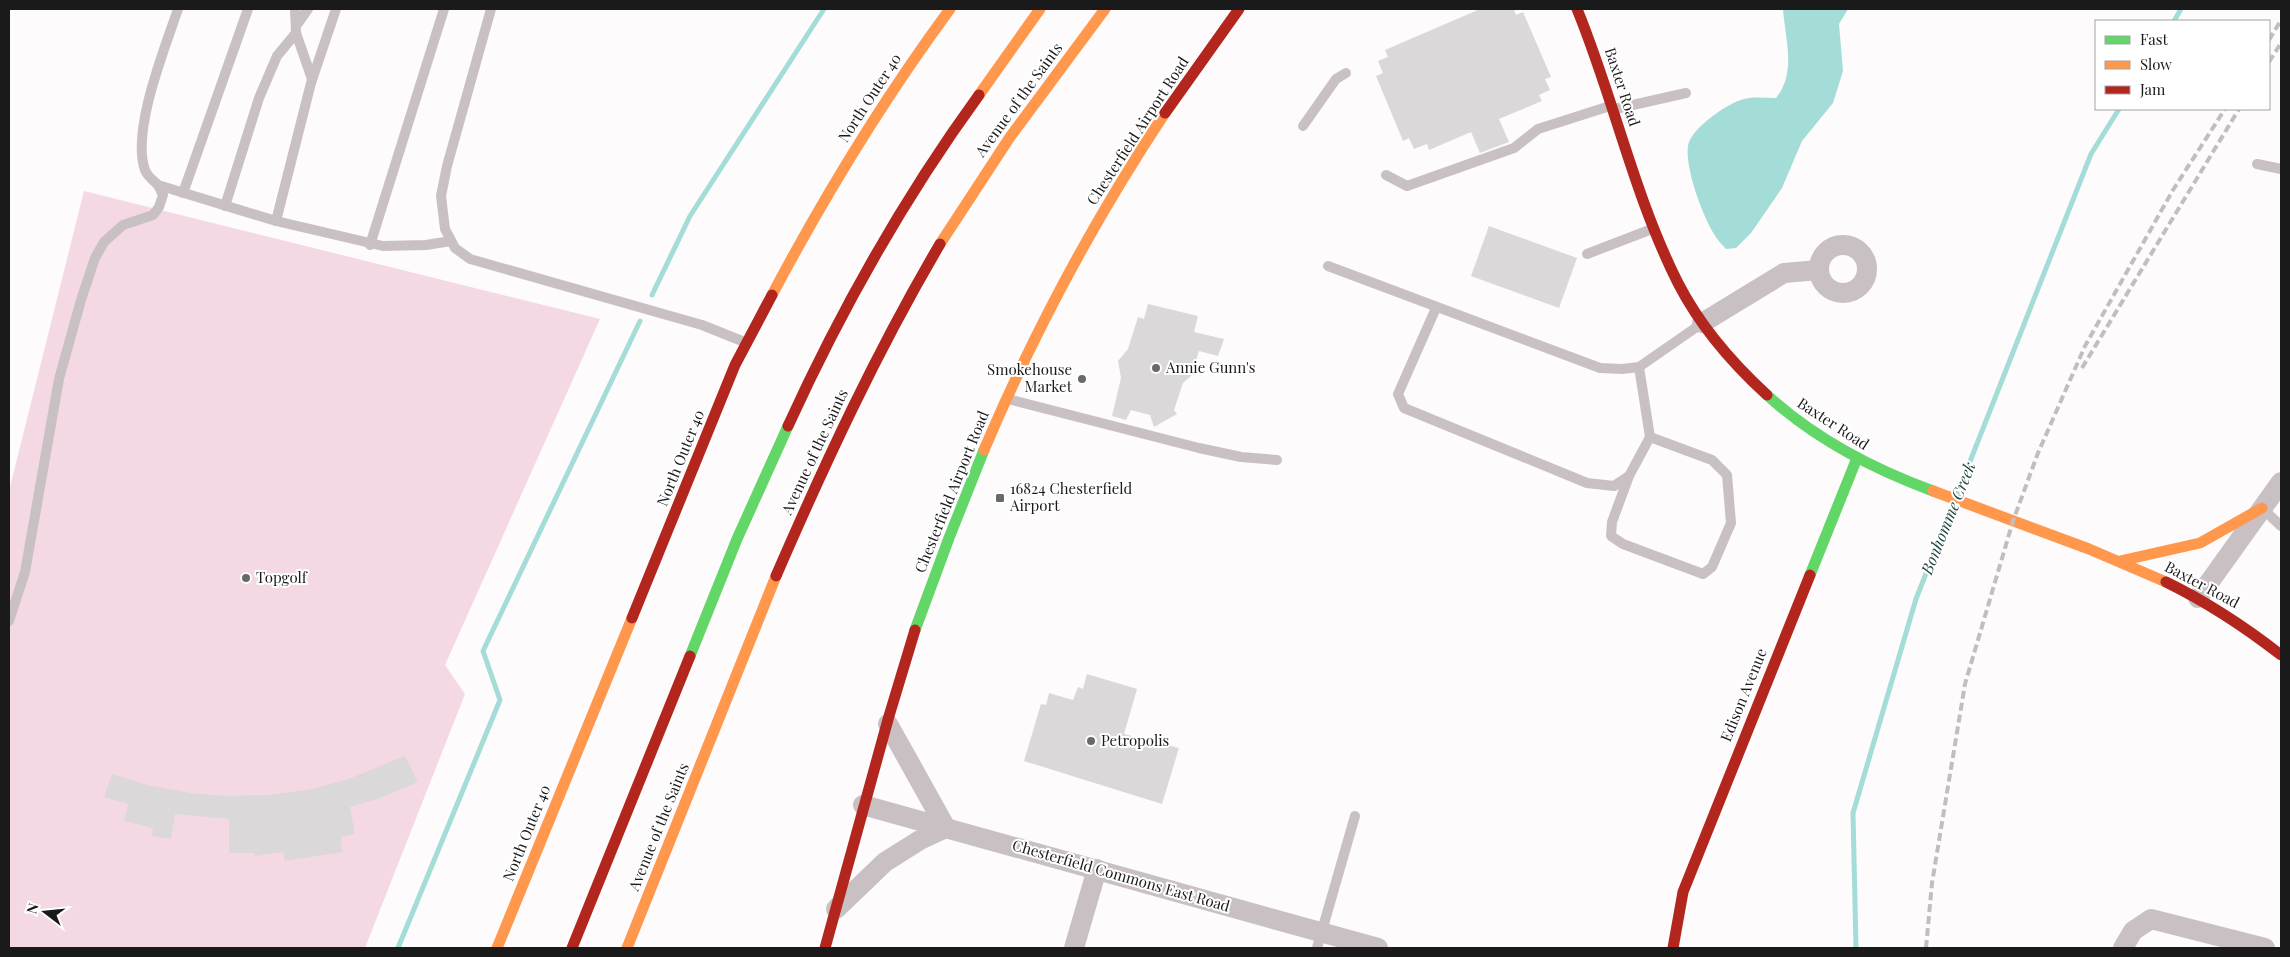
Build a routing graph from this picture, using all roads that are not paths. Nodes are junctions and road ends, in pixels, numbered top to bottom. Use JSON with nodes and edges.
{"nodes":[{"id":1,"x":178,"y":9,"type":"edge"},
{"id":2,"x":248,"y":9,"type":"edge"},
{"id":3,"x":295,"y":9,"type":"edge"},
{"id":4,"x":308,"y":9,"type":"edge"},
{"id":5,"x":336,"y":9,"type":"edge"},
{"id":6,"x":444,"y":9,"type":"edge"},
{"id":7,"x":491,"y":9,"type":"edge"},
{"id":8,"x":950,"y":9,"type":"edge"},
{"id":9,"x":1040,"y":9,"type":"edge"},
{"id":10,"x":1105,"y":9,"type":"edge"},
{"id":11,"x":1239,"y":9,"type":"edge"},
{"id":12,"x":1577,"y":9,"type":"edge"},
{"id":13,"x":296,"y":29,"type":"junction"},
{"id":14,"x":1346,"y":73,"type":"dead end"},
{"id":15,"x":312,"y":79,"type":"junction"},
{"id":16,"x":1686,"y":93,"type":"dead end"},
{"id":17,"x":1614,"y":107,"type":"junction"},
{"id":18,"x":1303,"y":126,"type":"dead end"},
{"id":19,"x":2257,"y":164,"type":"dead end"},
{"id":20,"x":2281,"y":169,"type":"edge"},
{"id":21,"x":1386,"y":175,"type":"dead end"},
{"id":22,"x":158,"y":186,"type":"junction"},
{"id":23,"x":183,"y":193,"type":"junction"},
{"id":24,"x":225,"y":206,"type":"junction"},
{"id":25,"x":276,"y":221,"type":"junction"},
{"id":26,"x":1652,"y":229,"type":"junction"},
{"id":27,"x":451,"y":241,"type":"junction"},
{"id":28,"x":370,"y":245,"type":"junction"},
{"id":29,"x":1587,"y":254,"type":"dead end"},
{"id":30,"x":1328,"y":266,"type":"dead end"},
{"id":31,"x":1819,"y":270,"type":"dead end"},
{"id":32,"x":1436,"y":308,"type":"junction"},
{"id":33,"x":1702,"y":323,"type":"junction"},
{"id":34,"x":747,"y":343,"type":"junction"},
{"id":35,"x":1639,"y":367,"type":"junction"},
{"id":36,"x":1007,"y":399,"type":"junction"},
{"id":37,"x":1650,"y":437,"type":"junction"},
{"id":38,"x":1857,"y":458,"type":"junction"},
{"id":39,"x":1277,"y":460,"type":"dead end"},
{"id":40,"x":1630,"y":476,"type":"junction"},
{"id":41,"x":2281,"y":482,"type":"edge"},
{"id":42,"x":2262,"y":508,"type":"junction"},
{"id":43,"x":2281,"y":526,"type":"edge"},
{"id":44,"x":2120,"y":562,"type":"junction"},
{"id":45,"x":2198,"y":598,"type":"junction"},
{"id":46,"x":9,"y":621,"type":"edge"},
{"id":47,"x":2281,"y":655,"type":"edge"},
{"id":48,"x":888,"y":724,"type":"junction"},
{"id":49,"x":863,"y":805,"type":"junction"},
{"id":50,"x":1355,"y":816,"type":"dead end"},
{"id":51,"x":946,"y":828,"type":"junction"},
{"id":52,"x":1097,"y":869,"type":"junction"},
{"id":53,"x":836,"y":909,"type":"junction"},
{"id":54,"x":1319,"y":941,"type":"edge"},
{"id":55,"x":496,"y":948,"type":"edge"},
{"id":56,"x":572,"y":948,"type":"edge"},
{"id":57,"x":627,"y":948,"type":"edge"},
{"id":58,"x":825,"y":948,"type":"edge"},
{"id":59,"x":1074,"y":948,"type":"edge"},
{"id":60,"x":1378,"y":948,"type":"edge"},
{"id":61,"x":1673,"y":948,"type":"edge"},
{"id":62,"x":2123,"y":948,"type":"edge"},
{"id":63,"x":2265,"y":948,"type":"edge"}],
"edges":[{"from":1,"to":22,"type":"lane"},
{"from":2,"to":23,"type":"lane"},
{"from":3,"to":13,"type":"lane"},
{"from":4,"to":13,"type":"lane"},
{"from":5,"to":15,"type":"lane"},
{"from":6,"to":28,"type":"lane"},
{"from":7,"to":27,"type":"lane"},
{"from":8,"to":34,"type":"main road","name":"North Outer 40"},
{"from":9,"to":56,"type":"main road"},
{"from":10,"to":57,"type":"main road","name":"Avenue of the Saints"},
{"from":11,"to":36,"type":"main road","name":"Chesterfield Airport Road"},
{"from":12,"to":17,"type":"main road","name":"Baxter Road"},
{"from":13,"to":15,"type":"lane"},
{"from":13,"to":24,"type":"lane"},
{"from":14,"to":18,"type":"lane"},
{"from":15,"to":25,"type":"lane"},
{"from":16,"to":17,"type":"lane"},
{"from":17,"to":21,"type":"lane"},
{"from":17,"to":26,"type":"main road","name":"Baxter Road"},
{"from":19,"to":20,"type":"lane"},
{"from":22,"to":23,"type":"lane"},
{"from":22,"to":46,"type":"lane"},
{"from":23,"to":24,"type":"lane"},
{"from":24,"to":25,"type":"lane"},
{"from":25,"to":28,"type":"lane"},
{"from":26,"to":29,"type":"lane"},
{"from":26,"to":33,"type":"main road","name":"Baxter Road"},
{"from":27,"to":28,"type":"lane"},
{"from":27,"to":34,"type":"lane"},
{"from":30,"to":32,"type":"lane"},
{"from":31,"to":33,"type":"street"},
{"from":32,"to":35,"type":"lane"},
{"from":32,"to":40,"type":"lane"},
{"from":33,"to":35,"type":"lane"},
{"from":33,"to":38,"type":"main road","name":"Baxter Road"},
{"from":34,"to":55,"type":"main road","name":"North Outer 40"},
{"from":35,"to":37,"type":"lane"},
{"from":36,"to":39,"type":"lane"},
{"from":36,"to":48,"type":"main road","name":"Chesterfield Airport Road"},
{"from":37,"to":40,"type":"lane"},
{"from":37,"to":40,"type":"lane"},
{"from":38,"to":44,"type":"main road","name":"Baxter Road"},
{"from":38,"to":61,"type":"main road","name":"Edison Avenue"},
{"from":41,"to":42,"type":"street"},
{"from":42,"to":43,"type":"lane"},
{"from":42,"to":44,"type":"main road"},
{"from":42,"to":45,"type":"street"},
{"from":44,"to":45,"type":"main road","name":"Baxter Road"},
{"from":45,"to":47,"type":"main road","name":"Baxter Road"},
{"from":48,"to":49,"type":"main road","name":"Chesterfield Airport Road"},
{"from":48,"to":51,"type":"street"},
{"from":49,"to":51,"type":"street","name":"Chesterfield Commons East Road"},
{"from":49,"to":53,"type":"main road","name":"Chesterfield Airport Road"},
{"from":50,"to":54,"type":"lane"},
{"from":51,"to":52,"type":"street","name":"Chesterfield Commons East Road"},
{"from":51,"to":53,"type":"street"},
{"from":52,"to":54,"type":"street","name":"Chesterfield Commons East Road"},
{"from":52,"to":59,"type":"street"},
{"from":53,"to":58,"type":"main road","name":"Chesterfield Airport Road"},
{"from":54,"to":60,"type":"street","name":"Chesterfield Commons East Road"},
{"from":62,"to":63,"type":"street"}]}
